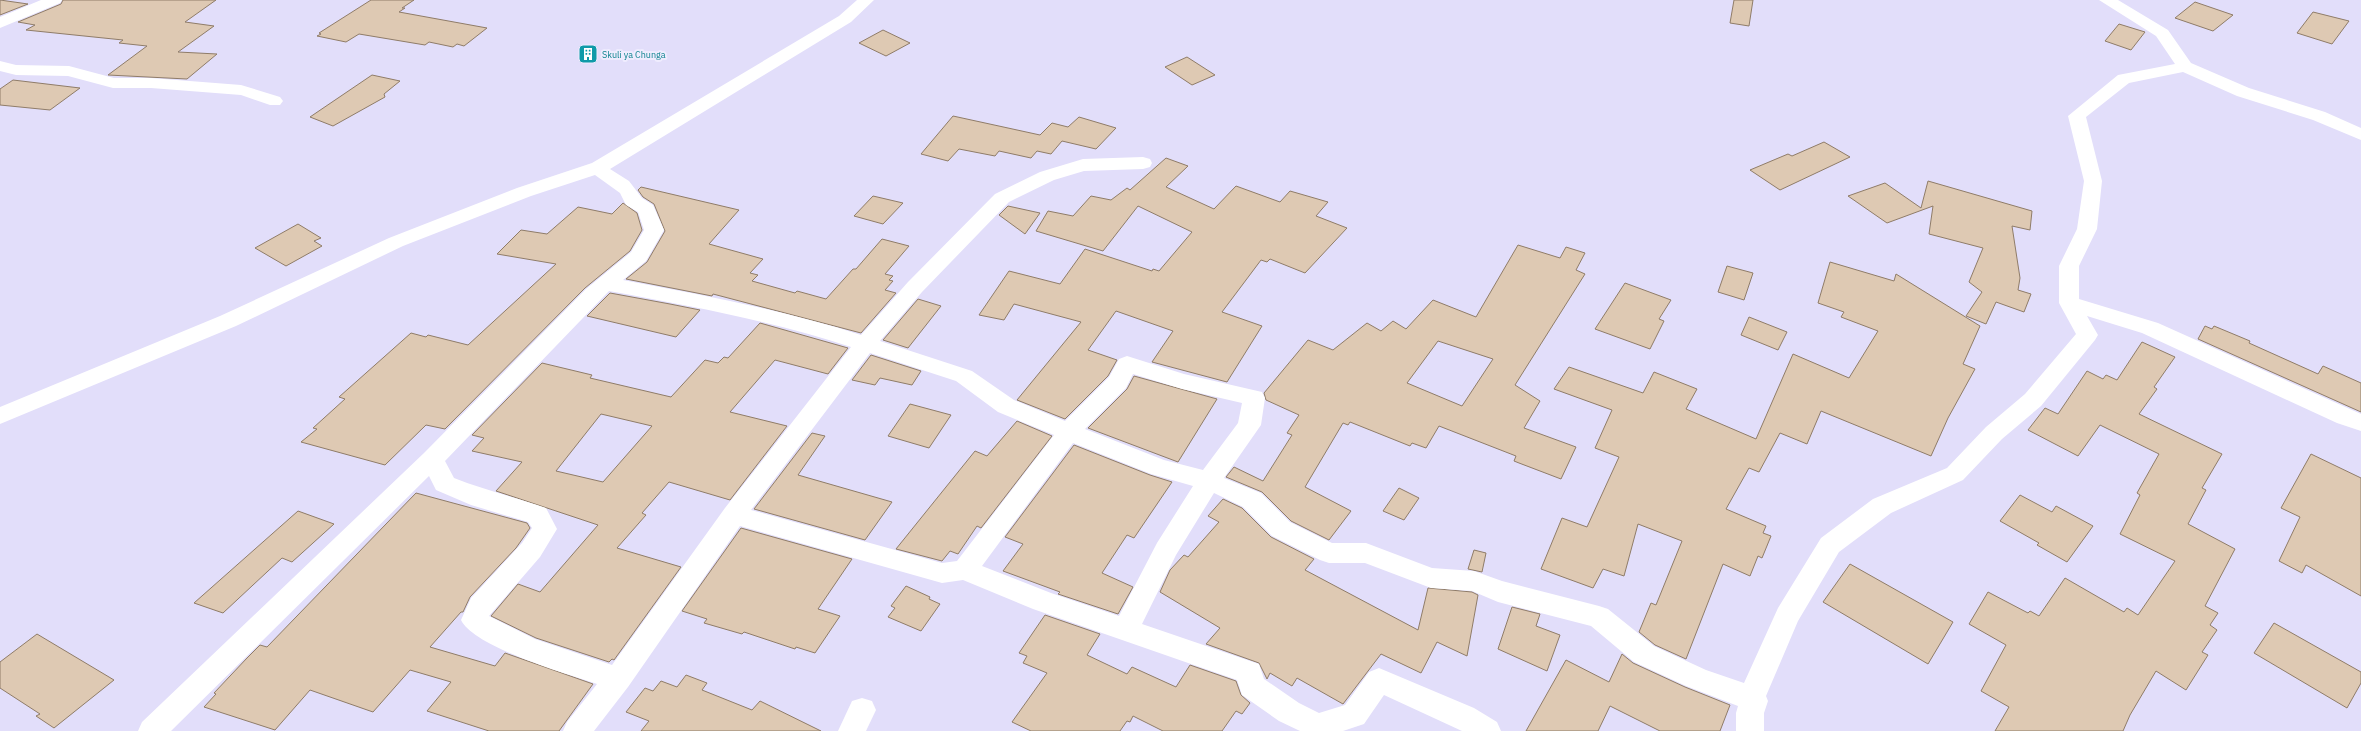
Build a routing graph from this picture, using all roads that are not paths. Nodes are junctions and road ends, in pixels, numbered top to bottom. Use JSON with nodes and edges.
{"nodes":[{"id":1,"x":54,"y":0,"type":"edge"},
{"id":2,"x":866,"y":0,"type":"edge"},
{"id":3,"x":2107,"y":0,"type":"edge"},
{"id":4,"x":0,"y":23,"type":"edge"},
{"id":5,"x":0,"y":66,"type":"edge"},
{"id":6,"x":2185,"y":67,"type":"junction"},
{"id":7,"x":274,"y":102,"type":"dead end"},
{"id":8,"x":2361,"y":135,"type":"edge"},
{"id":9,"x":1143,"y":163,"type":"dead end"},
{"id":10,"x":599,"y":166,"type":"junction"},
{"id":11,"x":607,"y":284,"type":"junction"},
{"id":12,"x":2069,"y":303,"type":"junction"},
{"id":13,"x":865,"y":344,"type":"junction"},
{"id":14,"x":0,"y":416,"type":"edge"},
{"id":15,"x":2361,"y":423,"type":"edge"},
{"id":16,"x":1069,"y":431,"type":"junction"},
{"id":17,"x":432,"y":459,"type":"junction"},
{"id":18,"x":1209,"y":481,"type":"junction"},
{"id":19,"x":734,"y":515,"type":"junction"},
{"id":20,"x":964,"y":570,"type":"junction"},
{"id":21,"x":1126,"y":630,"type":"junction"},
{"id":22,"x":618,"y":679,"type":"junction"},
{"id":23,"x":1751,"y":698,"type":"junction"},
{"id":24,"x":1321,"y":728,"type":"edge"},
{"id":25,"x":152,"y":731,"type":"edge"},
{"id":26,"x":577,"y":731,"type":"edge"},
{"id":27,"x":1487,"y":731,"type":"edge"},
{"id":28,"x":1750,"y":731,"type":"edge"}],
"edges":[{"from":1,"to":4,"type":"street"},
{"from":2,"to":10,"type":"street"},
{"from":3,"to":6,"type":"street"},
{"from":5,"to":7,"type":"street"},
{"from":6,"to":8,"type":"street"},
{"from":6,"to":12,"type":"street"},
{"from":9,"to":13,"type":"street"},
{"from":10,"to":11,"type":"street"},
{"from":10,"to":14,"type":"street"},
{"from":11,"to":13,"type":"street"},
{"from":11,"to":17,"type":"street"},
{"from":12,"to":15,"type":"street"},
{"from":12,"to":23,"type":"street"},
{"from":13,"to":16,"type":"street"},
{"from":13,"to":19,"type":"street"},
{"from":16,"to":18,"type":"street"},
{"from":16,"to":18,"type":"street"},
{"from":16,"to":20,"type":"street"},
{"from":17,"to":22,"type":"street"},
{"from":17,"to":25,"type":"street"},
{"from":18,"to":21,"type":"street"},
{"from":18,"to":23,"type":"street"},
{"from":19,"to":20,"type":"street"},
{"from":19,"to":22,"type":"street"},
{"from":20,"to":21,"type":"street"},
{"from":21,"to":24,"type":"street"},
{"from":22,"to":26,"type":"street"},
{"from":23,"to":28,"type":"street"},
{"from":24,"to":27,"type":"street"}]}
